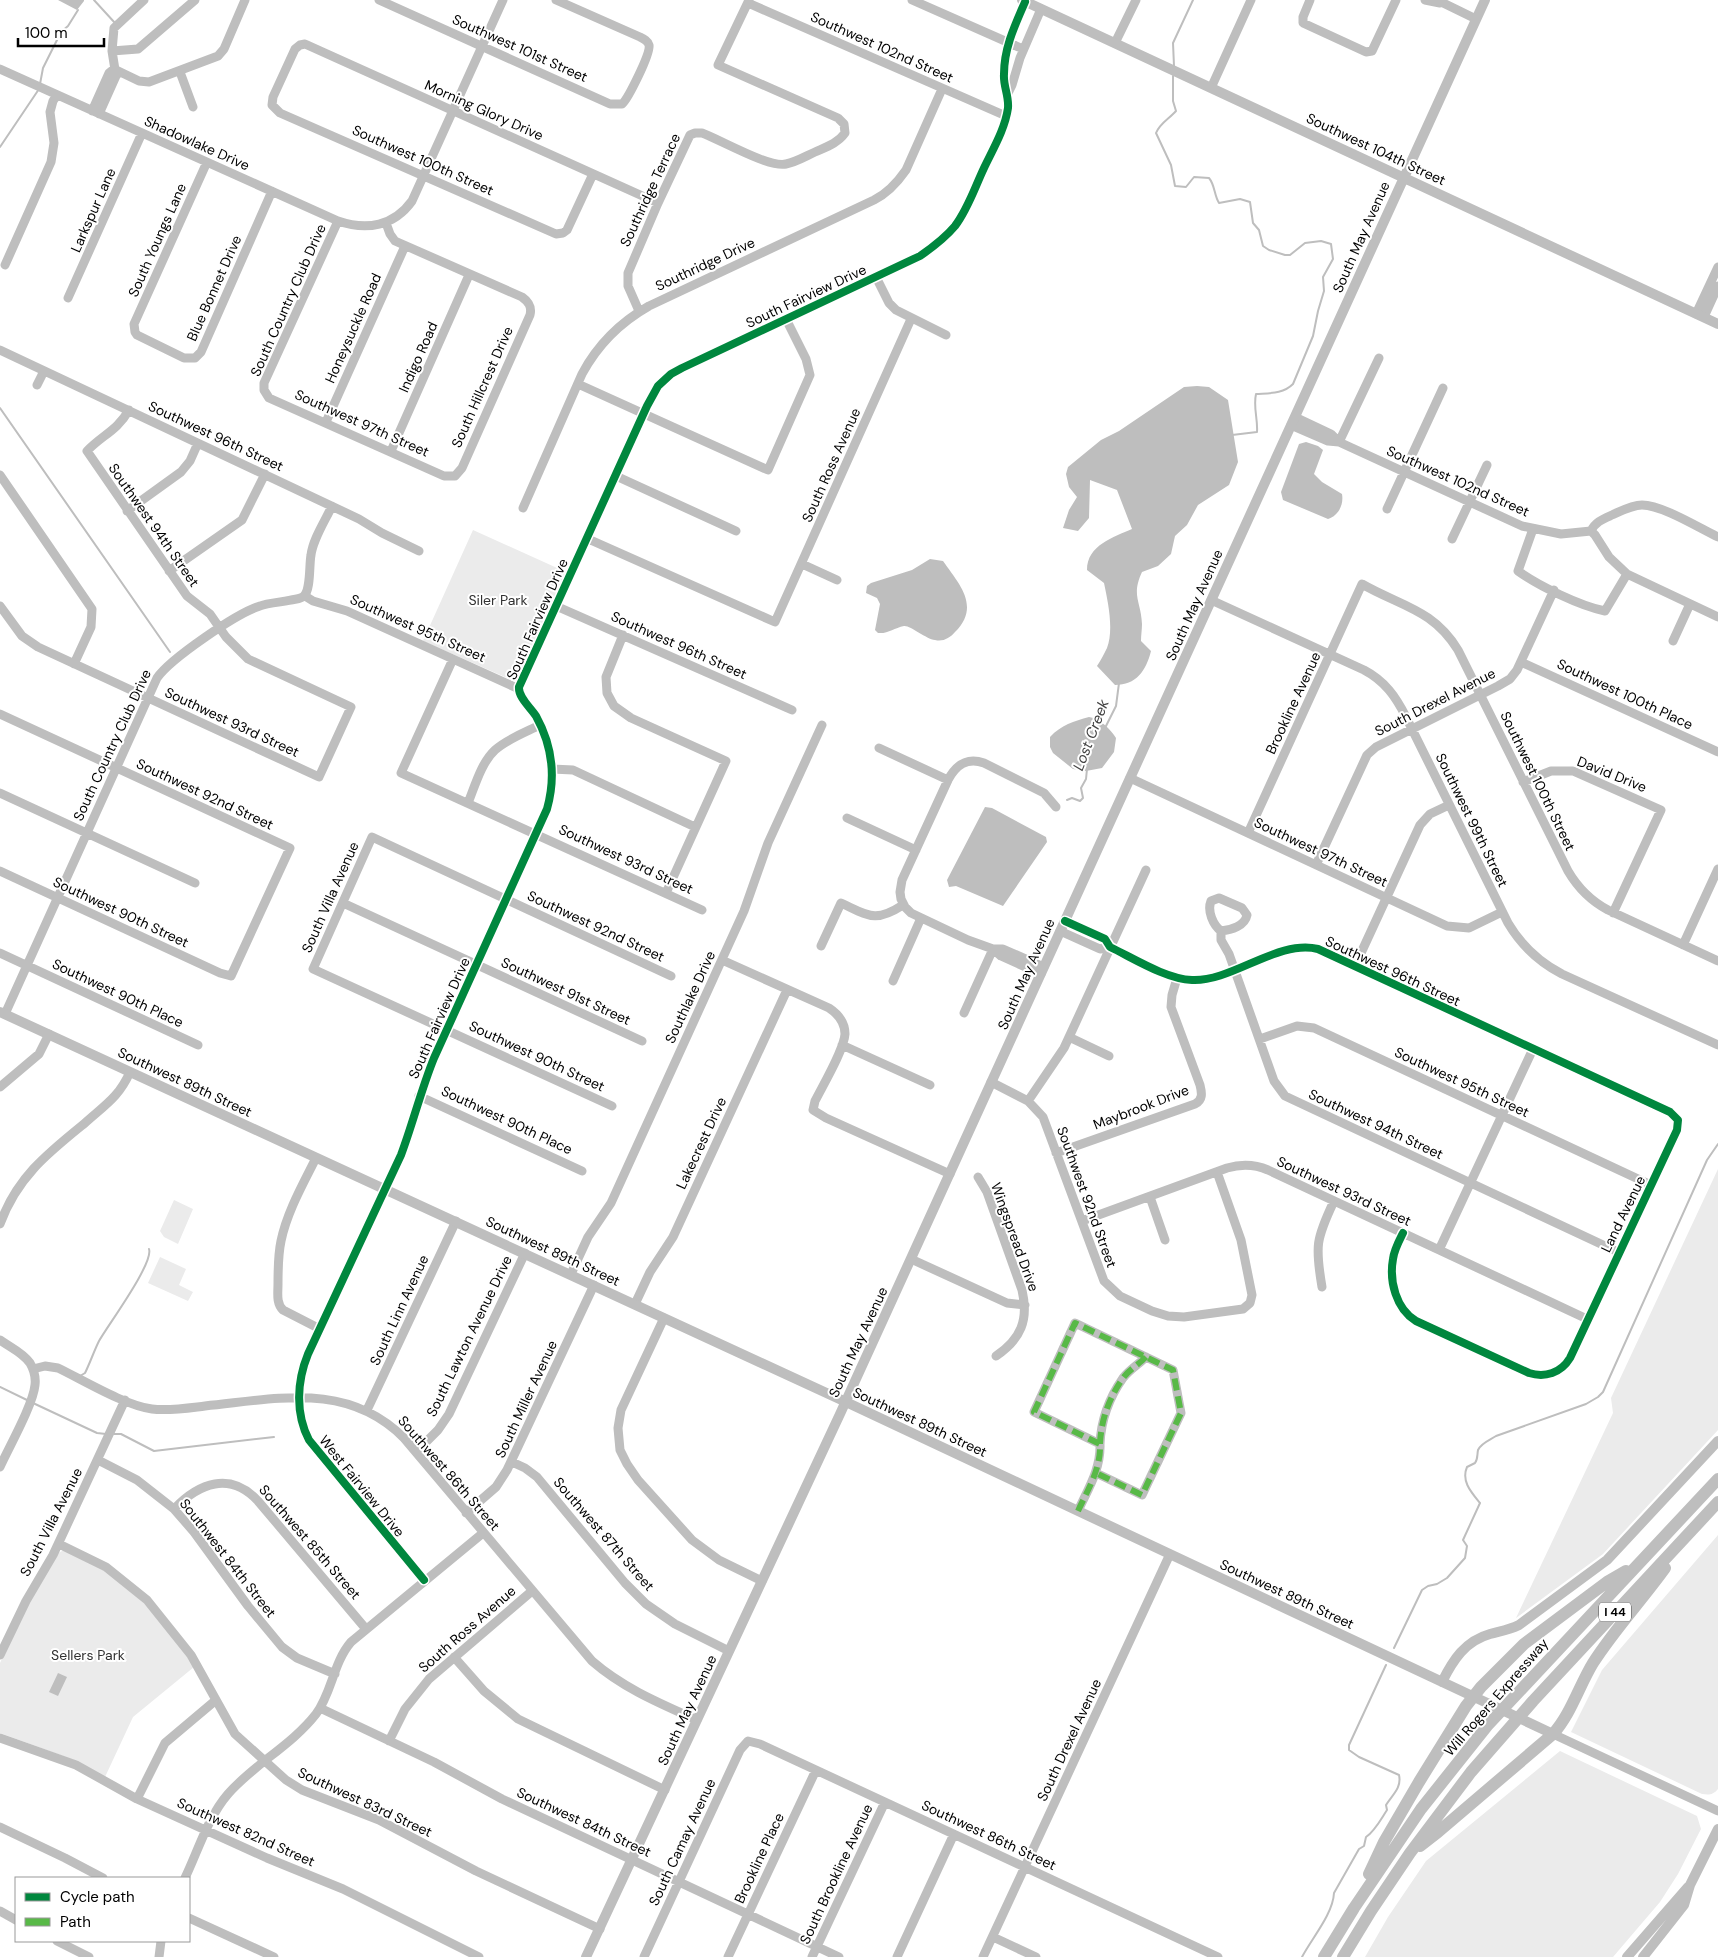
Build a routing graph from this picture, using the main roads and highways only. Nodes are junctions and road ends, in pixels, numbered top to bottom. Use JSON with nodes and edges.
{"nodes":[{"id":1,"x":1486,"y":0,"type":"edge"},
{"id":2,"x":1023,"y":1,"type":"edge"},
{"id":3,"x":1403,"y":178,"type":"junction"},
{"id":4,"x":1718,"y":324,"type":"edge"},
{"id":5,"x":2,"y":1013,"type":"edge"},
{"id":6,"x":846,"y":1402,"type":"junction"},
{"id":7,"x":1718,"y":1441,"type":"edge"},
{"id":8,"x":1718,"y":1479,"type":"edge"},
{"id":9,"x":1718,"y":1502,"type":"edge"},
{"id":10,"x":1698,"y":1524,"type":"junction"},
{"id":11,"x":1637,"y":1565,"type":"junction"},
{"id":12,"x":1442,"y":1682,"type":"junction"},
{"id":13,"x":1474,"y":1696,"type":"junction"},
{"id":14,"x":1553,"y":1734,"type":"junction"},
{"id":15,"x":1718,"y":1829,"type":"edge"},
{"id":16,"x":1410,"y":1853,"type":"junction"},
{"id":17,"x":1690,"y":1885,"type":"junction"},
{"id":18,"x":1354,"y":1908,"type":"junction"},
{"id":19,"x":586,"y":1957,"type":"edge"},
{"id":20,"x":1324,"y":1957,"type":"edge"},
{"id":21,"x":1343,"y":1957,"type":"edge"},
{"id":22,"x":1627,"y":1957,"type":"edge"},
{"id":23,"x":1643,"y":1957,"type":"edge"}],
"edges":[{"from":1,"to":3,"type":"main road","name":"South May Avenue"},
{"from":2,"to":3,"type":"main road","name":"Southwest 104th Street"},
{"from":3,"to":4,"type":"main road","name":"Southwest 104th Street"},
{"from":3,"to":6,"type":"main road","name":"South May Avenue"},
{"from":5,"to":6,"type":"main road","name":"Southwest 89th Street"},
{"from":6,"to":12,"type":"main road","name":"Southwest 89th Street"},
{"from":6,"to":19,"type":"main road","name":"South May Avenue"},
{"from":7,"to":12,"type":"main road"},
{"from":8,"to":11,"type":"highway","name":"Will Rogers Expressway","number":"I 44"},
{"from":9,"to":10,"type":"highway","name":"Will Rogers Expressway","number":"I 44"},
{"from":10,"to":14,"type":"highway"},
{"from":10,"to":16,"type":"highway","name":"Will Rogers Expressway","number":"I 44"},
{"from":11,"to":13,"type":"highway"},
{"from":11,"to":18,"type":"highway","name":"Will Rogers Expressway","number":"I 44"},
{"from":12,"to":13,"type":"main road","name":"Southwest 89th Street"},
{"from":13,"to":14,"type":"main road","name":"Southwest 89th Street"},
{"from":13,"to":18,"type":"highway"},
{"from":14,"to":16,"type":"highway"},
{"from":15,"to":17,"type":"main road"},
{"from":16,"to":21,"type":"highway","name":"Will Rogers Expressway","number":"I 44"},
{"from":17,"to":22,"type":"main road"},
{"from":17,"to":23,"type":"main road"},
{"from":18,"to":20,"type":"highway","name":"Will Rogers Expressway","number":"I 44"}]}
